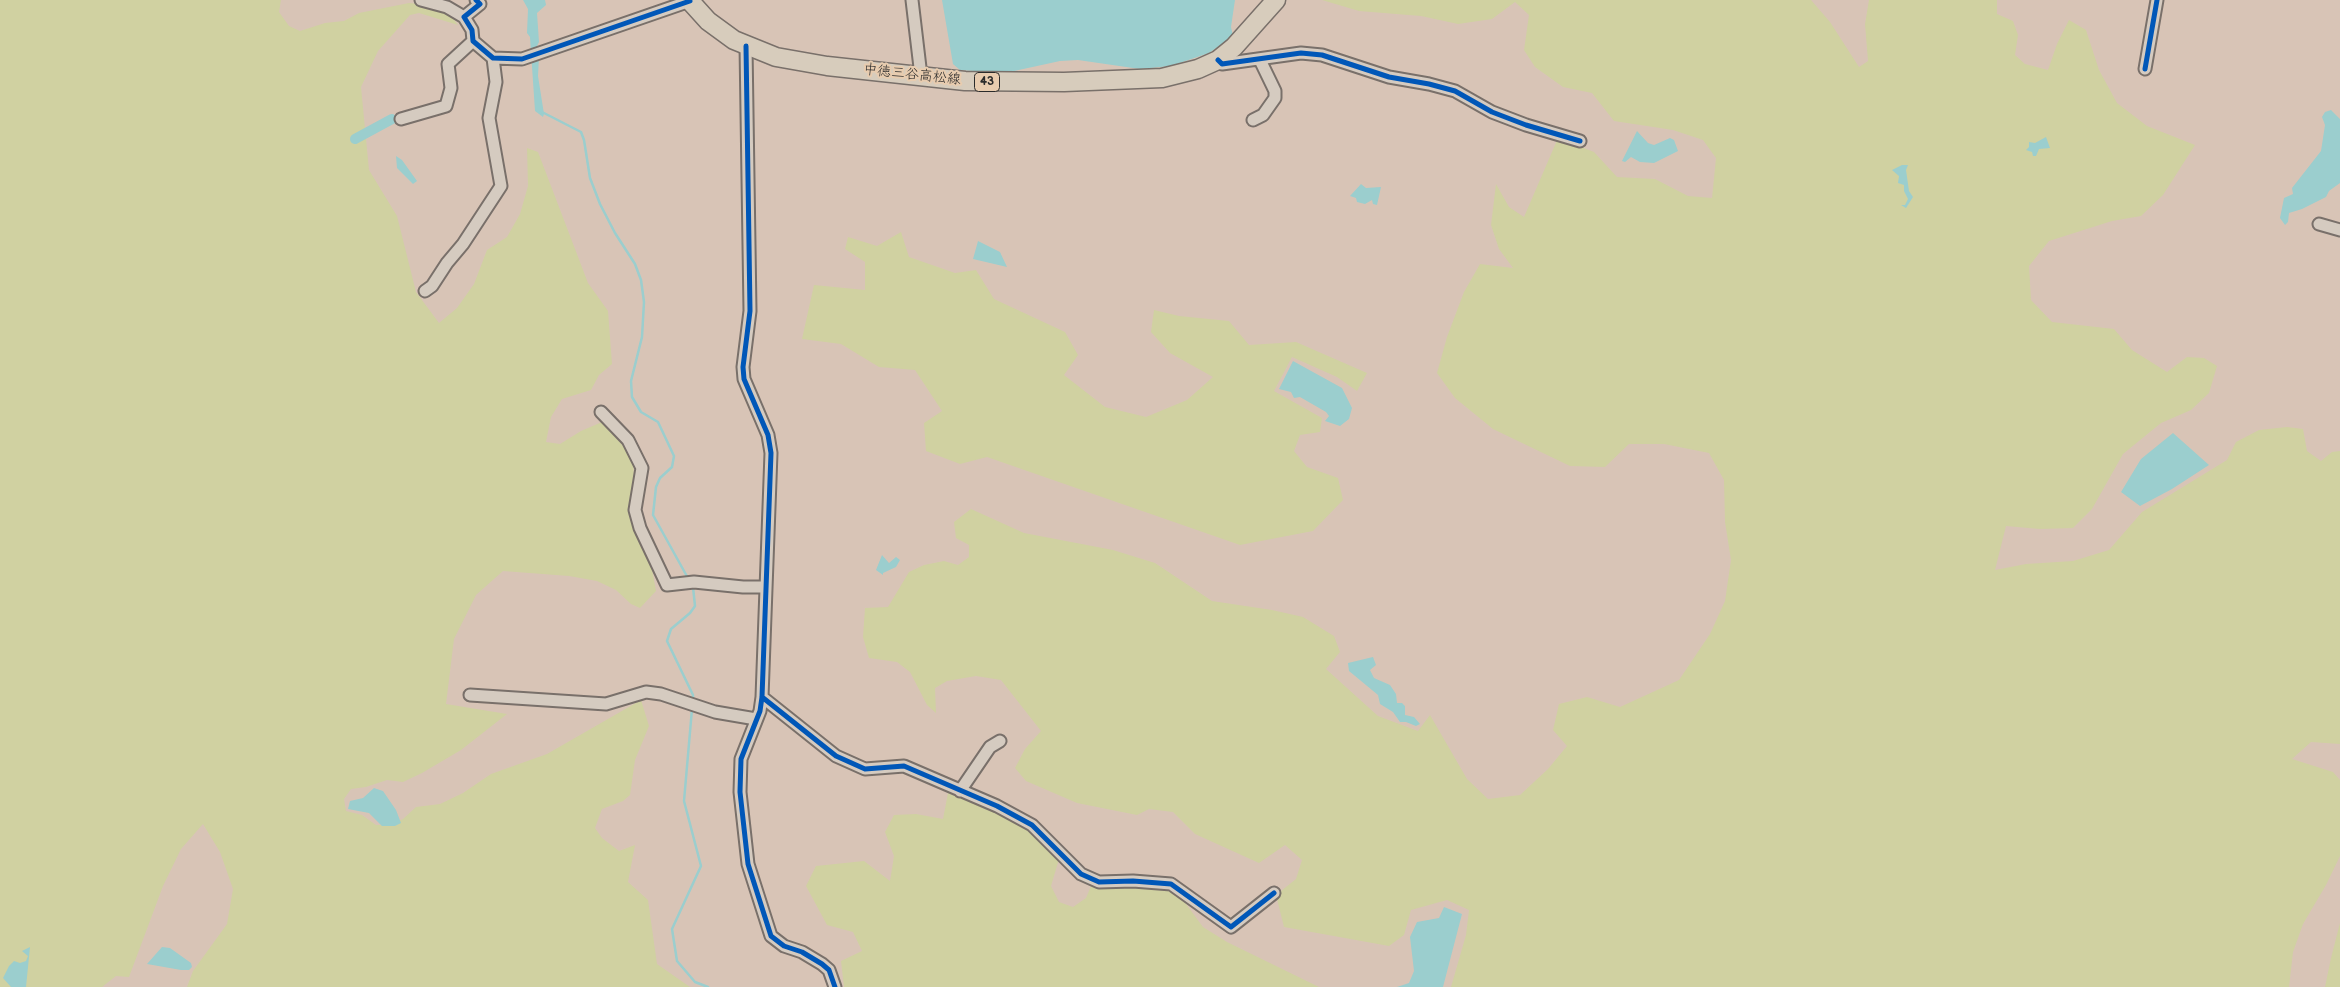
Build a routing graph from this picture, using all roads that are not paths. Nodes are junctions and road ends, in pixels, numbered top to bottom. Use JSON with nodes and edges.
{"nodes":[{"id":1,"x":420,"y":0,"type":"edge"},
{"id":2,"x":476,"y":0,"type":"edge"},
{"id":3,"x":689,"y":0,"type":"edge"},
{"id":4,"x":1276,"y":0,"type":"edge"},
{"id":5,"x":2157,"y":0,"type":"edge"},
{"id":6,"x":911,"y":2,"type":"edge"},
{"id":7,"x":464,"y":18,"type":"junction"},
{"id":8,"x":473,"y":41,"type":"junction"},
{"id":9,"x":746,"y":46,"type":"junction"},
{"id":10,"x":493,"y":58,"type":"junction"},
{"id":11,"x":1218,"y":60,"type":"junction"},
{"id":12,"x":1260,"y":60,"type":"junction"},
{"id":13,"x":2145,"y":69,"type":"dead end"},
{"id":14,"x":921,"y":76,"type":"junction"},
{"id":15,"x":401,"y":118,"type":"dead end"},
{"id":16,"x":1253,"y":120,"type":"dead end"},
{"id":17,"x":1580,"y":141,"type":"dead end"},
{"id":18,"x":2319,"y":224,"type":"dead end"},
{"id":19,"x":2340,"y":230,"type":"edge"},
{"id":20,"x":425,"y":291,"type":"dead end"},
{"id":21,"x":601,"y":412,"type":"dead end"},
{"id":22,"x":766,"y":587,"type":"junction"},
{"id":23,"x":470,"y":695,"type":"dead end"},
{"id":24,"x":762,"y":697,"type":"junction"},
{"id":25,"x":756,"y":719,"type":"junction"},
{"id":26,"x":1000,"y":741,"type":"dead end"},
{"id":27,"x":960,"y":791,"type":"junction"},
{"id":28,"x":1274,"y":892,"type":"dead end"},
{"id":29,"x":835,"y":987,"type":"edge"}],
"edges":[{"from":1,"to":7,"type":"street"},
{"from":2,"to":7,"type":"street"},
{"from":3,"to":9,"type":"main road","name":"中徳三谷高松線","number":"43"},
{"from":3,"to":10,"type":"street"},
{"from":4,"to":11,"type":"main road","name":"中徳三谷高松線","number":"43"},
{"from":5,"to":13,"type":"street"},
{"from":6,"to":14,"type":"street"},
{"from":7,"to":8,"type":"street"},
{"from":8,"to":10,"type":"street"},
{"from":8,"to":15,"type":"street"},
{"from":9,"to":14,"type":"main road","name":"中徳三谷高松線","number":"43"},
{"from":9,"to":22,"type":"street"},
{"from":10,"to":20,"type":"street"},
{"from":11,"to":12,"type":"street"},
{"from":11,"to":14,"type":"main road","name":"中徳三谷高松線","number":"43"},
{"from":12,"to":16,"type":"street"},
{"from":12,"to":17,"type":"street"},
{"from":18,"to":19,"type":"street"},
{"from":21,"to":22,"type":"street"},
{"from":22,"to":24,"type":"street"},
{"from":23,"to":25,"type":"street"},
{"from":24,"to":25,"type":"street"},
{"from":24,"to":27,"type":"street"},
{"from":25,"to":29,"type":"street"},
{"from":26,"to":27,"type":"street"},
{"from":27,"to":28,"type":"street"}]}
